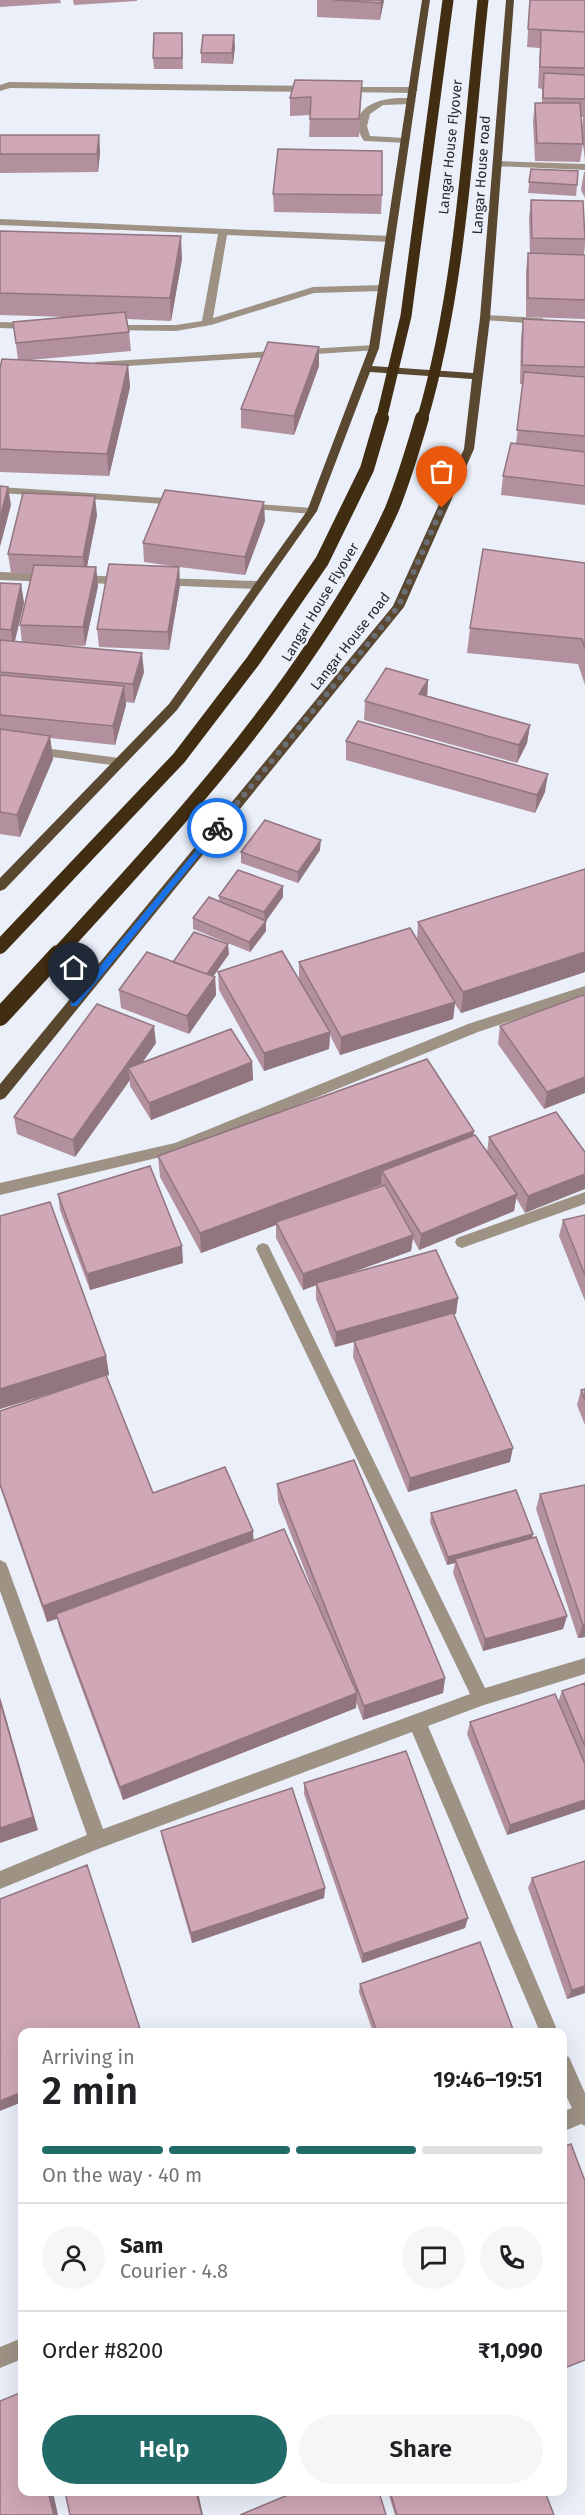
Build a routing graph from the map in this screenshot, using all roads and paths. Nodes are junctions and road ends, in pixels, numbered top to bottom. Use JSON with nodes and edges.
{"nodes":[{"id":1,"x":426,"y":0,"type":"edge"},
{"id":2,"x":448,"y":0,"type":"edge"},
{"id":3,"x":483,"y":0,"type":"edge"},
{"id":4,"x":510,"y":0,"type":"edge"},
{"id":5,"x":0,"y":88,"type":"edge"},
{"id":6,"x":321,"y":89,"type":"edge"},
{"id":7,"x":332,"y":89,"type":"edge"},
{"id":8,"x":413,"y":96,"type":"junction"},
{"id":9,"x":405,"y":141,"type":"junction"},
{"id":10,"x":497,"y":164,"type":"junction"},
{"id":11,"x":585,"y":167,"type":"edge"},
{"id":12,"x":0,"y":222,"type":"edge"},
{"id":13,"x":223,"y":232,"type":"junction"},
{"id":14,"x":391,"y":239,"type":"junction"},
{"id":15,"x":383,"y":288,"type":"junction"},
{"id":16,"x":485,"y":318,"type":"junction"},
{"id":17,"x":552,"y":321,"type":"edge"},
{"id":18,"x":207,"y":323,"type":"junction"},
{"id":19,"x":0,"y":325,"type":"edge"},
{"id":20,"x":47,"y":326,"type":"edge"},
{"id":21,"x":94,"y":327,"type":"edge"},
{"id":22,"x":374,"y":348,"type":"junction"},
{"id":23,"x":82,"y":366,"type":"edge"},
{"id":24,"x":368,"y":369,"type":"junction"},
{"id":25,"x":478,"y":376,"type":"junction"},
{"id":26,"x":0,"y":490,"type":"edge"},
{"id":27,"x":197,"y":503,"type":"edge"},
{"id":28,"x":231,"y":506,"type":"edge"},
{"id":29,"x":312,"y":511,"type":"junction"},
{"id":30,"x":0,"y":576,"type":"edge"},
{"id":31,"x":260,"y":585,"type":"junction"},
{"id":32,"x":0,"y":746,"type":"edge"},
{"id":33,"x":120,"y":762,"type":"junction"},
{"id":34,"x":0,"y":886,"type":"edge"},
{"id":35,"x":0,"y":947,"type":"edge"},
{"id":36,"x":585,"y":991,"type":"edge"},
{"id":37,"x":0,"y":1017,"type":"edge"},
{"id":38,"x":0,"y":1094,"type":"edge"},
{"id":39,"x":0,"y":1189,"type":"edge"},
{"id":40,"x":585,"y":1198,"type":"edge"},
{"id":41,"x":462,"y":1242,"type":"dead end"},
{"id":42,"x":263,"y":1249,"type":"dead end"},
{"id":43,"x":0,"y":1568,"type":"edge"},
{"id":44,"x":585,"y":1666,"type":"edge"},
{"id":45,"x":481,"y":1698,"type":"junction"},
{"id":46,"x":417,"y":1722,"type":"junction"},
{"id":47,"x":98,"y":1840,"type":"junction"},
{"id":48,"x":0,"y":1880,"type":"edge"},
{"id":49,"x":547,"y":2028,"type":"edge"},
{"id":50,"x":567,"y":2076,"type":"edge"},
{"id":51,"x":584,"y":2115,"type":"edge"},
{"id":52,"x":567,"y":2120,"type":"edge"},
{"id":53,"x":18,"y":2350,"type":"edge"},
{"id":54,"x":0,"y":2358,"type":"edge"}],
"edges":[{"from":1,"to":8,"type":"main road"},
{"from":2,"to":35,"type":"highway","name":"Langar House Flyover","bridge":true},
{"from":3,"to":37,"type":"highway","name":"Langar House Flyover","bridge":true},
{"from":4,"to":10,"type":"main road","name":"Langar House road"},
{"from":5,"to":6,"type":"street"},
{"from":7,"to":8,"type":"street"},
{"from":8,"to":9,"type":"main road"},
{"from":8,"to":9,"type":"street"},
{"from":9,"to":14,"type":"main road"},
{"from":10,"to":11,"type":"street"},
{"from":10,"to":16,"type":"main road","name":"Langar House road"},
{"from":12,"to":13,"type":"street"},
{"from":13,"to":14,"type":"street"},
{"from":13,"to":18,"type":"street"},
{"from":14,"to":15,"type":"main road"},
{"from":15,"to":18,"type":"street"},
{"from":15,"to":22,"type":"main road"},
{"from":16,"to":17,"type":"street"},
{"from":16,"to":25,"type":"main road","name":"Langar House road"},
{"from":18,"to":21,"type":"street"},
{"from":19,"to":20,"type":"street"},
{"from":22,"to":23,"type":"street"},
{"from":22,"to":24,"type":"main road"},
{"from":24,"to":25,"type":"main road"},
{"from":24,"to":29,"type":"main road"},
{"from":25,"to":38,"type":"main road","name":"Langar House road"},
{"from":26,"to":27,"type":"street"},
{"from":28,"to":29,"type":"street"},
{"from":29,"to":31,"type":"main road"},
{"from":30,"to":31,"type":"street"},
{"from":31,"to":33,"type":"main road"},
{"from":32,"to":33,"type":"street"},
{"from":33,"to":34,"type":"main road"},
{"from":36,"to":39,"type":"street"},
{"from":40,"to":41,"type":"street"},
{"from":42,"to":45,"type":"street"},
{"from":43,"to":47,"type":"street"},
{"from":44,"to":45,"type":"street"},
{"from":45,"to":46,"type":"street"},
{"from":46,"to":47,"type":"street"},
{"from":46,"to":49,"type":"street"},
{"from":47,"to":48,"type":"street"},
{"from":50,"to":51,"type":"street"},
{"from":51,"to":52,"type":"street"},
{"from":53,"to":54,"type":"street"}]}
